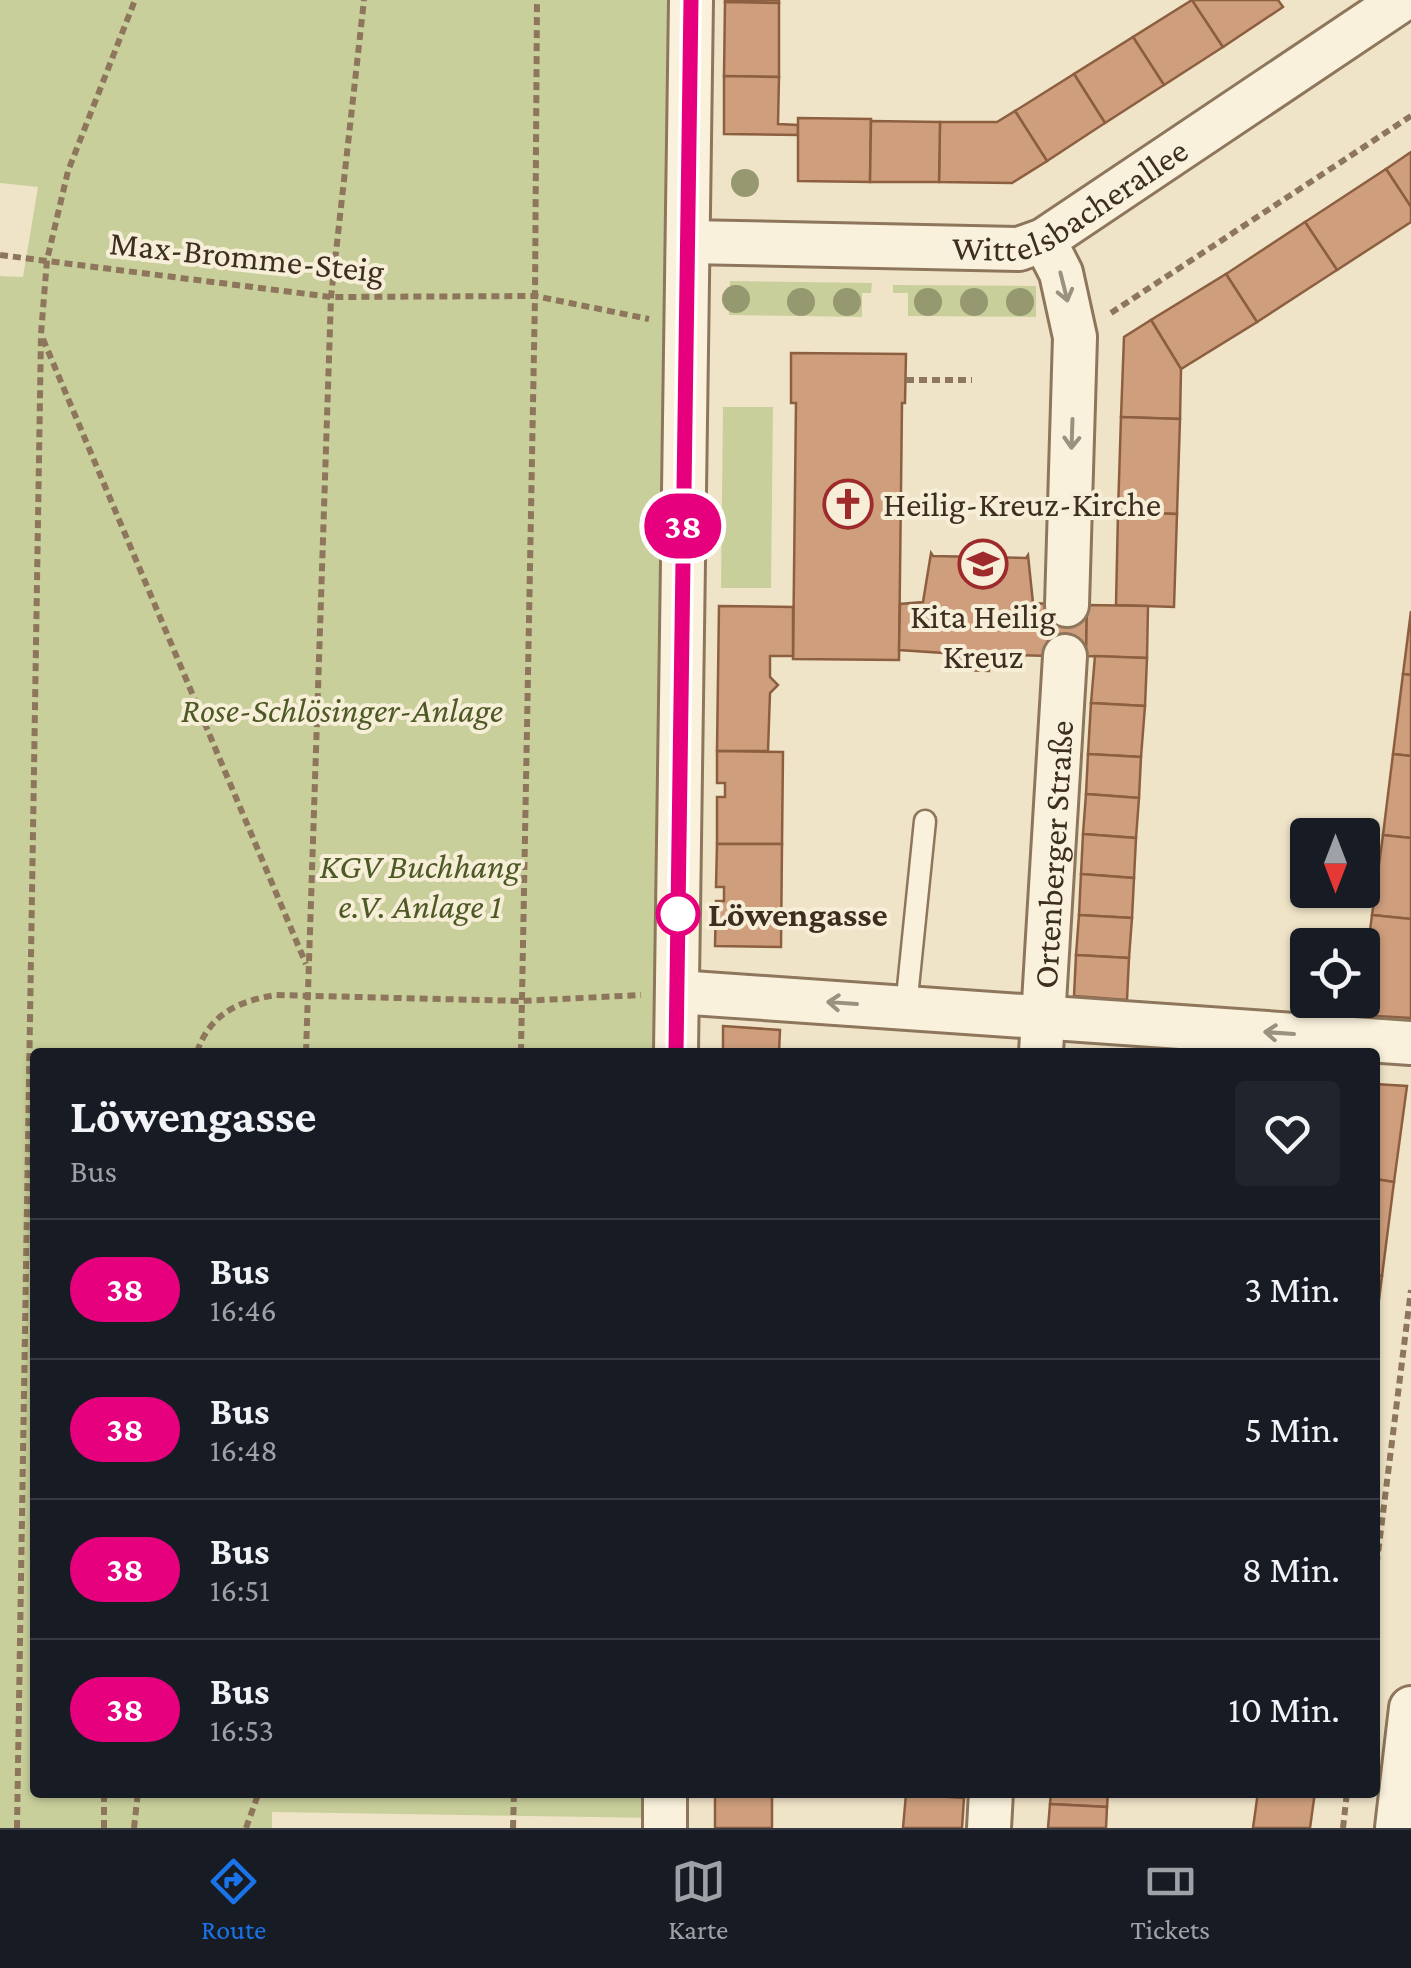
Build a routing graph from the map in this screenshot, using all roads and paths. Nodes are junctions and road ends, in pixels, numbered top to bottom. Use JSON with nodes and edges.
{"nodes":[{"id":1,"x":135,"y":0,"type":"edge"},
{"id":2,"x":364,"y":0,"type":"edge"},
{"id":3,"x":537,"y":0,"type":"edge"},
{"id":4,"x":691,"y":0,"type":"edge"},
{"id":5,"x":1402,"y":0,"type":"edge"},
{"id":6,"x":1411,"y":116,"type":"edge"},
{"id":7,"x":1044,"y":240,"type":"junction"},
{"id":8,"x":688,"y":242,"type":"junction"},
{"id":9,"x":0,"y":254,"type":"edge"},
{"id":10,"x":47,"y":260,"type":"junction"},
{"id":11,"x":535,"y":296,"type":"junction"},
{"id":12,"x":331,"y":297,"type":"junction"},
{"id":13,"x":654,"y":320,"type":"dead end"},
{"id":14,"x":40,"y":334,"type":"junction"},
{"id":15,"x":1075,"y":337,"type":"junction"},
{"id":16,"x":906,"y":380,"type":"dead end"},
{"id":17,"x":972,"y":380,"type":"dead end"},
{"id":18,"x":1067,"y":605,"type":"dead end"},
{"id":19,"x":1066,"y":656,"type":"dead end"},
{"id":20,"x":925,"y":820,"type":"dead end"},
{"id":21,"x":308,"y":968,"type":"junction"},
{"id":22,"x":677,"y":992,"type":"junction"},
{"id":23,"x":307,"y":996,"type":"junction"},
{"id":24,"x":521,"y":1002,"type":"junction"},
{"id":25,"x":906,"y":1007,"type":"junction"},
{"id":26,"x":1042,"y":1034,"type":"edge"},
{"id":27,"x":1411,"y":1043,"type":"edge"},
{"id":28,"x":199,"y":1048,"type":"edge"},
{"id":29,"x":306,"y":1048,"type":"edge"},
{"id":30,"x":521,"y":1048,"type":"edge"},
{"id":31,"x":676,"y":1048,"type":"edge"},
{"id":32,"x":1411,"y":1290,"type":"edge"},
{"id":33,"x":1380,"y":1537,"type":"edge"},
{"id":34,"x":1411,"y":1708,"type":"edge"},
{"id":35,"x":104,"y":1798,"type":"edge"},
{"id":36,"x":137,"y":1798,"type":"edge"},
{"id":37,"x":257,"y":1798,"type":"edge"},
{"id":38,"x":514,"y":1798,"type":"edge"},
{"id":39,"x":665,"y":1798,"type":"edge"},
{"id":40,"x":991,"y":1798,"type":"edge"},
{"id":41,"x":1347,"y":1798,"type":"edge"},
{"id":42,"x":17,"y":1828,"type":"edge"},
{"id":43,"x":104,"y":1828,"type":"edge"},
{"id":44,"x":134,"y":1828,"type":"edge"},
{"id":45,"x":246,"y":1828,"type":"edge"},
{"id":46,"x":514,"y":1828,"type":"edge"},
{"id":47,"x":664,"y":1828,"type":"edge"},
{"id":48,"x":989,"y":1828,"type":"edge"},
{"id":49,"x":1343,"y":1828,"type":"edge"},
{"id":50,"x":1396,"y":1828,"type":"edge"}],
"edges":[{"from":1,"to":10,"type":"path"},
{"from":2,"to":12,"type":"path"},
{"from":3,"to":11,"type":"path"},
{"from":4,"to":8,"type":"street"},
{"from":5,"to":7,"type":"street","name":"Wittelsbacherallee"},
{"from":6,"to":15,"type":"path"},
{"from":7,"to":8,"type":"street","name":"Wittelsbacherallee"},
{"from":7,"to":15,"type":"street","one_way":true},
{"from":8,"to":22,"type":"street"},
{"from":9,"to":10,"type":"path","name":"Max-Bromme-Steig"},
{"from":10,"to":12,"type":"path","name":"Max-Bromme-Steig"},
{"from":10,"to":14,"type":"path"},
{"from":11,"to":12,"type":"path","name":"Max-Bromme-Steig"},
{"from":11,"to":13,"type":"path","name":"Max-Bromme-Steig"},
{"from":11,"to":24,"type":"path"},
{"from":12,"to":21,"type":"path"},
{"from":14,"to":21,"type":"path"},
{"from":14,"to":42,"type":"path"},
{"from":15,"to":18,"type":"street","one_way":true},
{"from":16,"to":17,"type":"path"},
{"from":19,"to":26,"type":"street","name":"Ortenberger Straße"},
{"from":20,"to":25,"type":"lane"},
{"from":21,"to":23,"type":"path"},
{"from":22,"to":24,"type":"path"},
{"from":25,"to":22,"type":"street","one_way":true},
{"from":22,"to":31,"type":"street"},
{"from":23,"to":24,"type":"path"},
{"from":23,"to":28,"type":"path"},
{"from":23,"to":29,"type":"path"},
{"from":24,"to":30,"type":"path"},
{"from":25,"to":26,"type":"street"},
{"from":27,"to":26,"type":"street","one_way":true},
{"from":32,"to":33,"type":"path"},
{"from":34,"to":50,"type":"street"},
{"from":35,"to":43,"type":"path"},
{"from":36,"to":44,"type":"path"},
{"from":37,"to":45,"type":"path"},
{"from":38,"to":46,"type":"path"},
{"from":39,"to":47,"type":"street"},
{"from":40,"to":48,"type":"street"},
{"from":41,"to":49,"type":"path"}]}
